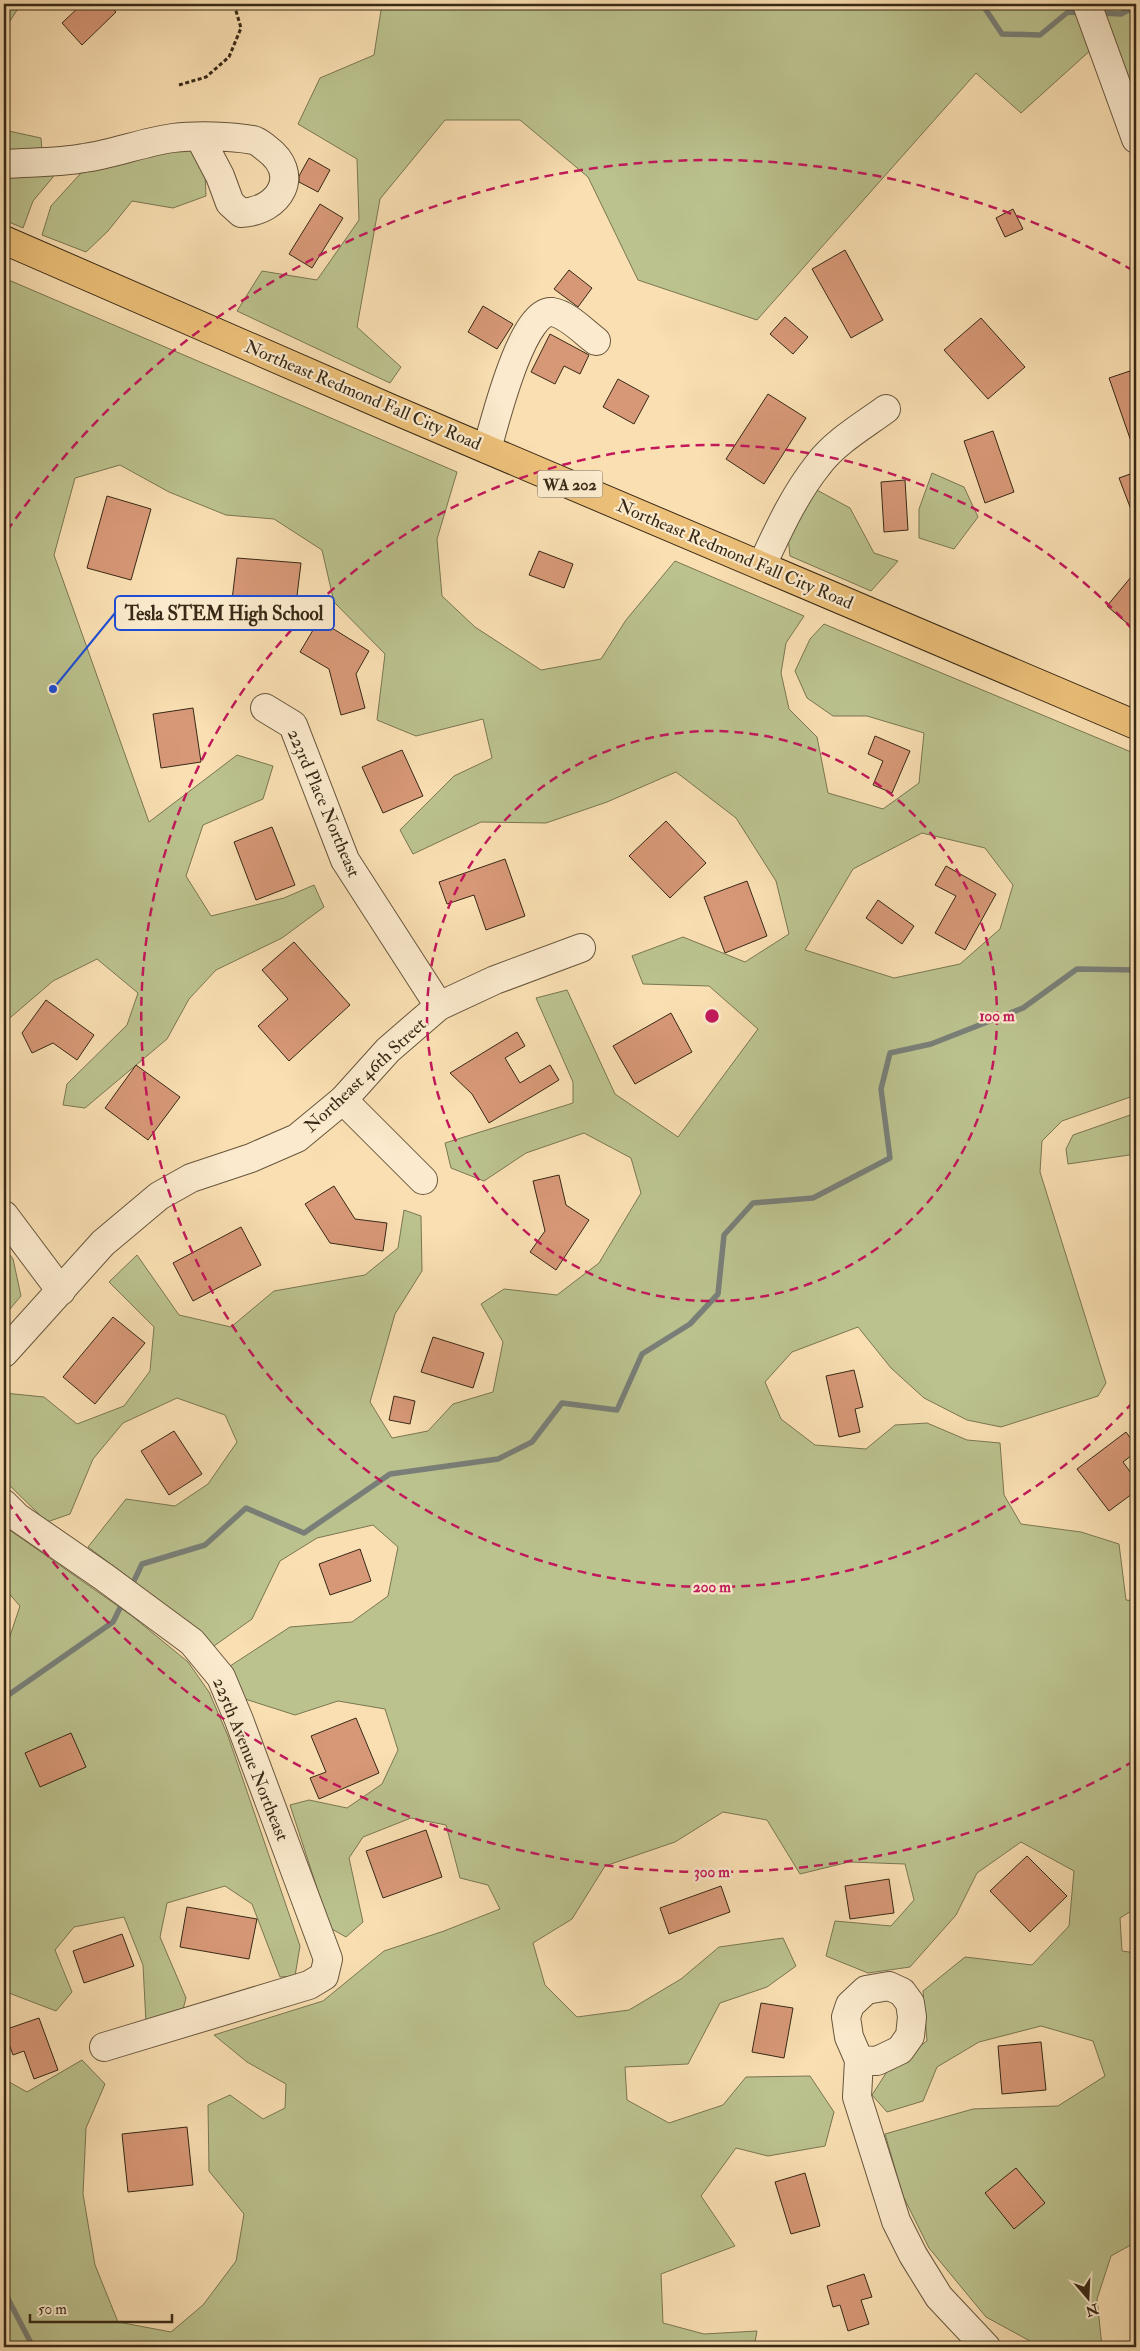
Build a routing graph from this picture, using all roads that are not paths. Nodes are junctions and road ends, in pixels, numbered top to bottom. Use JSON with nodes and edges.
{"nodes":[{"id":1,"x":1090,"y":13,"type":"edge"},
{"id":2,"x":200,"y":138,"type":"dead end"},
{"id":3,"x":1136,"y":139,"type":"edge"},
{"id":4,"x":4,"y":164,"type":"edge"},
{"id":5,"x":4,"y":240,"type":"edge"},
{"id":6,"x":596,"y":341,"type":"dead end"},
{"id":7,"x":886,"y":409,"type":"dead end"},
{"id":8,"x":487,"y":449,"type":"junction"},
{"id":9,"x":762,"y":565,"type":"junction"},
{"id":10,"x":265,"y":708,"type":"dead end"},
{"id":11,"x":1136,"y":725,"type":"edge"},
{"id":12,"x":581,"y":948,"type":"dead end"},
{"id":13,"x":439,"y":1006,"type":"junction"},
{"id":14,"x":343,"y":1100,"type":"junction"},
{"id":15,"x":423,"y":1180,"type":"dead end"},
{"id":16,"x":4,"y":1215,"type":"edge"},
{"id":17,"x":61,"y":1291,"type":"junction"},
{"id":18,"x":4,"y":1353,"type":"edge"},
{"id":19,"x":4,"y":1504,"type":"edge"},
{"id":20,"x":104,"y":2047,"type":"dead end"},
{"id":21,"x":859,"y":2060,"type":"dead end"},
{"id":22,"x":986,"y":2347,"type":"edge"}],
"edges":[{"from":1,"to":3,"type":"street"},
{"from":2,"to":4,"type":"street"},
{"from":5,"to":8,"type":"main road","name":"Northeast Redmond Fall City Road","number":"WA 202"},
{"from":6,"to":8,"type":"street"},
{"from":7,"to":9,"type":"street"},
{"from":8,"to":9,"type":"main road","name":"Northeast Redmond Fall City Road","number":"WA 202"},
{"from":9,"to":11,"type":"main road","name":"Northeast Redmond Fall City Road","number":"WA 202"},
{"from":10,"to":13,"type":"street","name":"223rd Place Northeast"},
{"from":12,"to":13,"type":"street","name":"Northeast 46th Street"},
{"from":13,"to":14,"type":"street","name":"Northeast 46th Street"},
{"from":14,"to":15,"type":"street"},
{"from":14,"to":17,"type":"street","name":"Northeast 46th Street"},
{"from":16,"to":17,"type":"street"},
{"from":17,"to":18,"type":"street","name":"Northeast 46th Street"},
{"from":19,"to":20,"type":"street","name":"225th Avenue Northeast"},
{"from":21,"to":22,"type":"street"}]}
